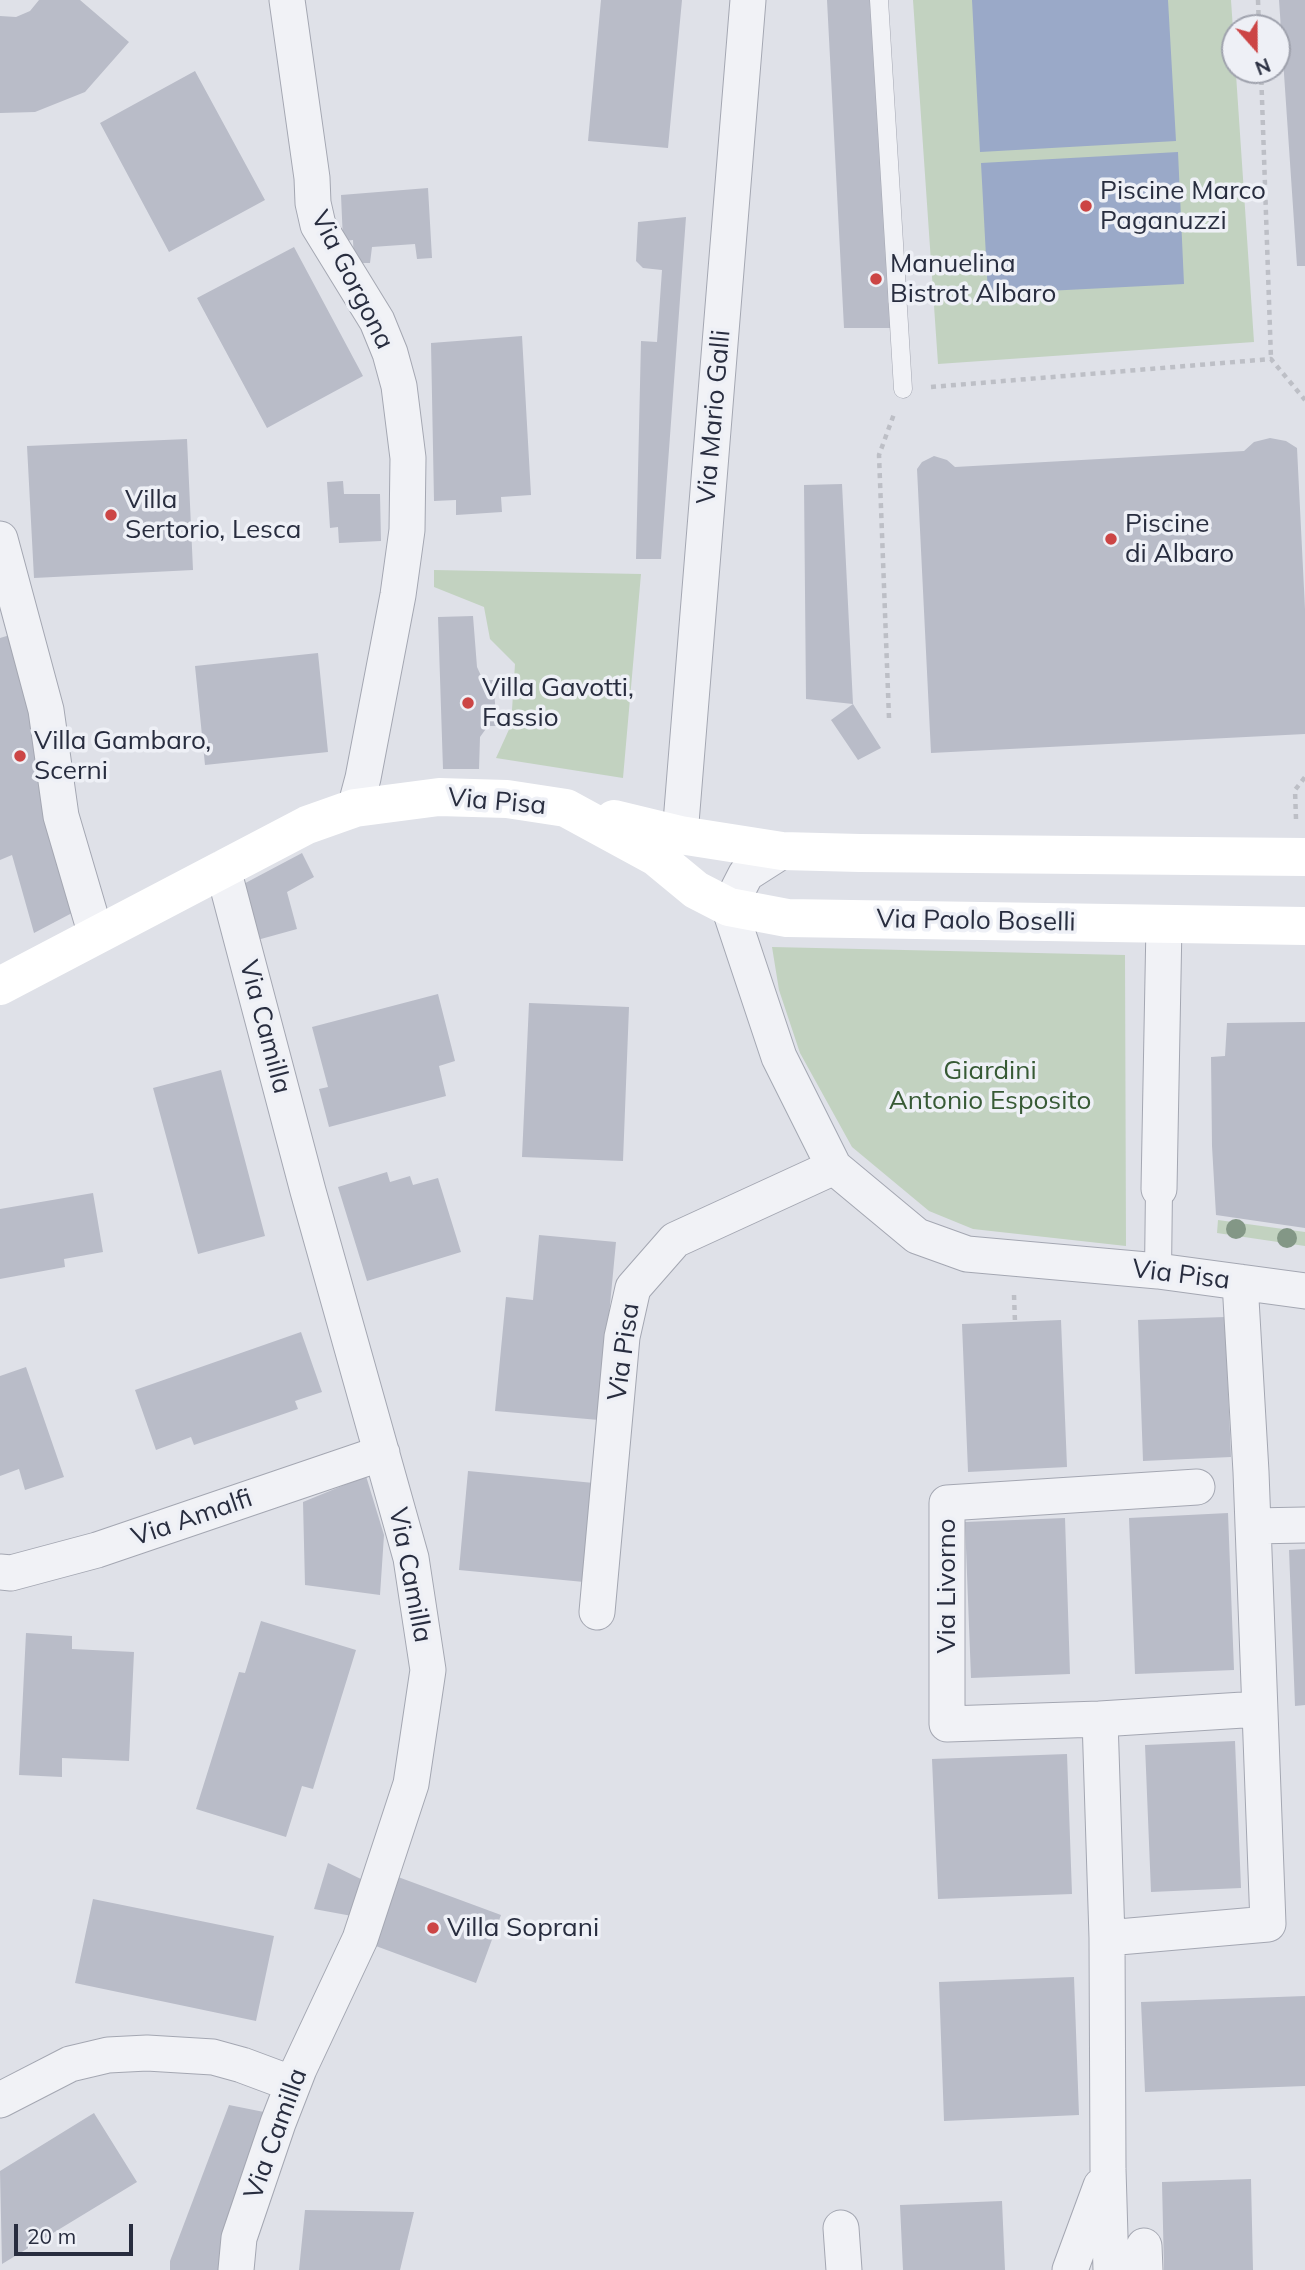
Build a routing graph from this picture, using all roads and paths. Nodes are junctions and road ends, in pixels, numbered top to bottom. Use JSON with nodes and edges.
{"nodes":[{"id":1,"x":287,"y":0,"type":"edge"},
{"id":2,"x":748,"y":0,"type":"edge"},
{"id":3,"x":879,"y":0,"type":"edge"},
{"id":4,"x":1262,"y":84,"type":"edge"},
{"id":5,"x":1272,"y":359,"type":"junction"},
{"id":6,"x":903,"y":389,"type":"junction"},
{"id":7,"x":1305,"y":400,"type":"edge"},
{"id":8,"x":0,"y":539,"type":"edge"},
{"id":9,"x":889,"y":718,"type":"dead end"},
{"id":10,"x":1305,"y":777,"type":"edge"},
{"id":11,"x":355,"y":808,"type":"junction"},
{"id":12,"x":566,"y":808,"type":"junction"},
{"id":13,"x":1296,"y":820,"type":"dead end"},
{"id":14,"x":680,"y":835,"type":"junction"},
{"id":15,"x":782,"y":850,"type":"junction"},
{"id":16,"x":1305,"y":857,"type":"edge"},
{"id":17,"x":223,"y":869,"type":"junction"},
{"id":18,"x":729,"y":907,"type":"junction"},
{"id":19,"x":1164,"y":924,"type":"junction"},
{"id":20,"x":1305,"y":926,"type":"edge"},
{"id":21,"x":96,"y":935,"type":"junction"},
{"id":22,"x":0,"y":986,"type":"edge"},
{"id":23,"x":834,"y":1167,"type":"junction"},
{"id":24,"x":1159,"y":1189,"type":"joint"},
{"id":25,"x":1158,"y":1271,"type":"junction"},
{"id":26,"x":1240,"y":1282,"type":"junction"},
{"id":27,"x":1305,"y":1291,"type":"edge"},
{"id":28,"x":382,"y":1453,"type":"junction"},
{"id":29,"x":1197,"y":1487,"type":"dead end"},
{"id":30,"x":1305,"y":1525,"type":"edge"},
{"id":31,"x":1253,"y":1526,"type":"junction"},
{"id":32,"x":0,"y":1572,"type":"edge"},
{"id":33,"x":597,"y":1612,"type":"dead end"},
{"id":34,"x":1259,"y":1709,"type":"junction"},
{"id":35,"x":1100,"y":1719,"type":"junction"},
{"id":36,"x":1107,"y":1938,"type":"junction"},
{"id":37,"x":293,"y":2084,"type":"junction"},
{"id":38,"x":0,"y":2099,"type":"edge"},
{"id":39,"x":1108,"y":2169,"type":"junction"},
{"id":40,"x":841,"y":2228,"type":"dead end"},
{"id":41,"x":236,"y":2270,"type":"edge"},
{"id":42,"x":844,"y":2270,"type":"edge"},
{"id":43,"x":1070,"y":2270,"type":"edge"},
{"id":44,"x":1111,"y":2270,"type":"edge"}],
"edges":[{"from":1,"to":11,"type":"street","name":"Via Gorgona"},
{"from":2,"to":14,"type":"street","name":"Via Mario Galli"},
{"from":3,"to":6,"type":"lane"},
{"from":4,"to":5,"type":"path"},
{"from":5,"to":6,"type":"path"},
{"from":5,"to":7,"type":"path"},
{"from":6,"to":9,"type":"path"},
{"from":8,"to":21,"type":"street"},
{"from":10,"to":13,"type":"path"},
{"from":11,"to":12,"type":"main road","name":"Via Pisa"},
{"from":11,"to":17,"type":"main road","name":"Via Pisa"},
{"from":12,"to":14,"type":"main road"},
{"from":12,"to":18,"type":"main road","name":"Via Pisa"},
{"from":14,"to":15,"type":"main road"},
{"from":15,"to":16,"type":"main road"},
{"from":15,"to":18,"type":"street"},
{"from":17,"to":21,"type":"main road","name":"Via Pisa"},
{"from":17,"to":28,"type":"street","name":"Via Camilla"},
{"from":18,"to":19,"type":"main road","name":"Via Paolo Boselli"},
{"from":18,"to":23,"type":"street","name":"Via Pisa"},
{"from":19,"to":20,"type":"main road","name":"Via Paolo Boselli"},
{"from":19,"to":24,"type":"street"},
{"from":21,"to":22,"type":"main road","name":"Via Pisa"},
{"from":23,"to":25,"type":"street","name":"Via Pisa"},
{"from":23,"to":33,"type":"street","name":"Via Pisa"},
{"from":24,"to":25,"type":"street"},
{"from":25,"to":26,"type":"street","name":"Via Pisa"},
{"from":26,"to":27,"type":"street","name":"Via Pisa"},
{"from":26,"to":31,"type":"street"},
{"from":28,"to":32,"type":"street","name":"Via Amalfi"},
{"from":28,"to":37,"type":"street","name":"Via Camilla"},
{"from":29,"to":35,"type":"street","name":"Via Livorno"},
{"from":30,"to":31,"type":"street"},
{"from":31,"to":34,"type":"street"},
{"from":34,"to":35,"type":"street","name":"Via Livorno"},
{"from":34,"to":36,"type":"street"},
{"from":35,"to":36,"type":"street"},
{"from":36,"to":39,"type":"street"},
{"from":37,"to":38,"type":"street"},
{"from":37,"to":41,"type":"street","name":"Via Camilla"},
{"from":39,"to":43,"type":"street"},
{"from":39,"to":44,"type":"street"},
{"from":40,"to":42,"type":"street"}]}
